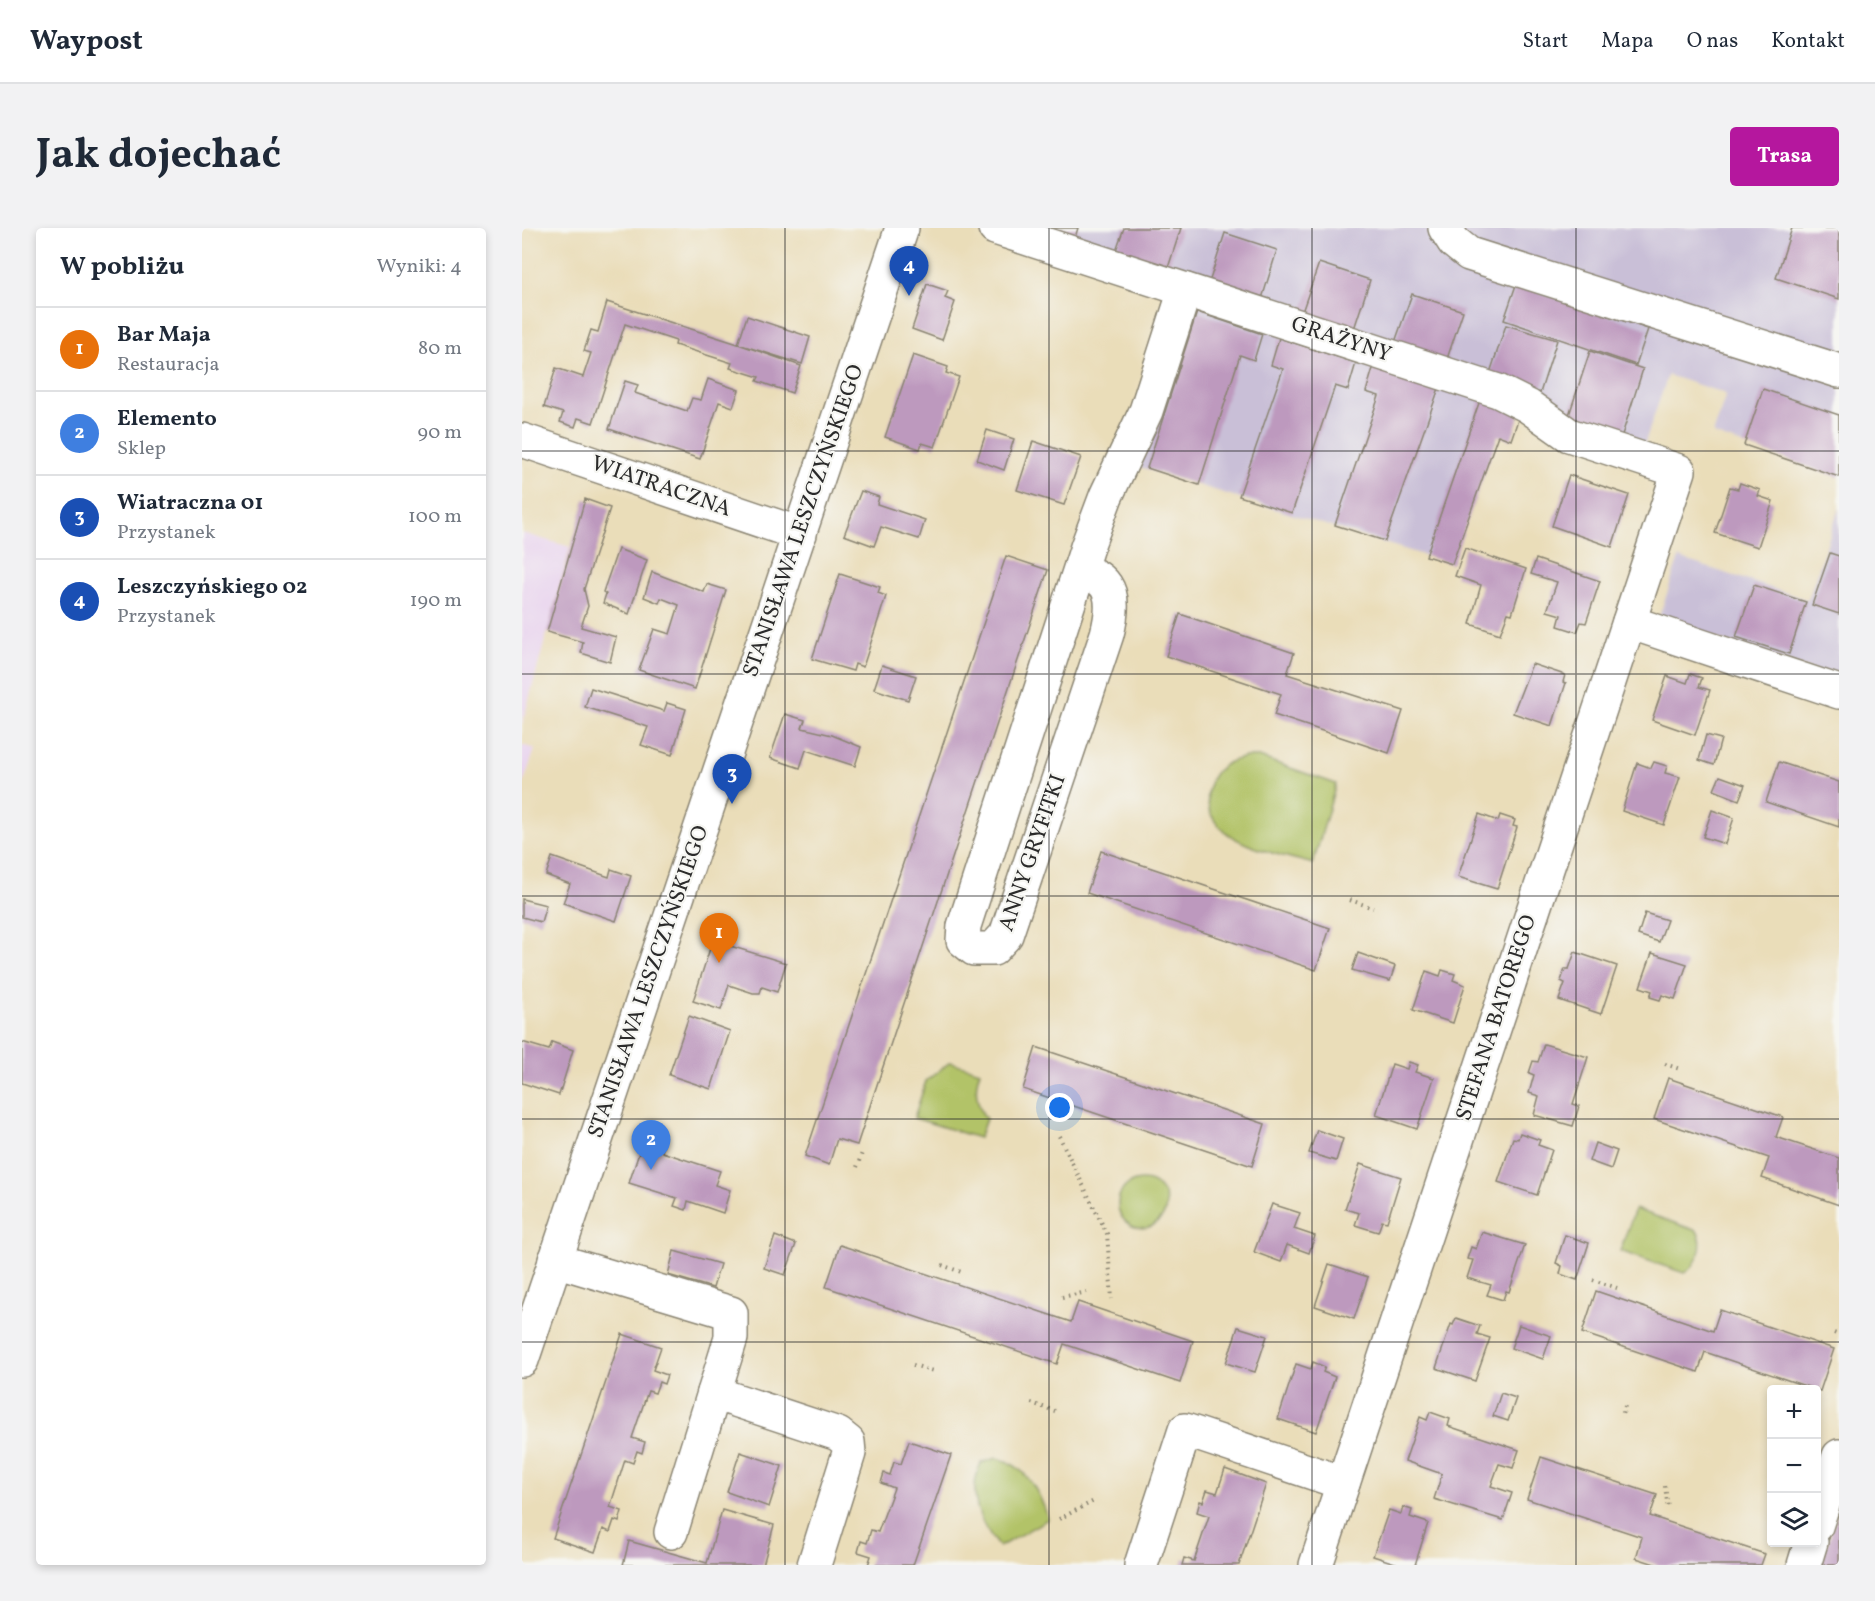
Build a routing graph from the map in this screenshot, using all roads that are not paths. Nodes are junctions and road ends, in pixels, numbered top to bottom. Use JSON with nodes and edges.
{"nodes":[{"id":1,"x":902,"y":228,"type":"edge"},
{"id":2,"x":995,"y":228,"type":"edge"},
{"id":3,"x":1445,"y":228,"type":"edge"},
{"id":4,"x":1185,"y":290,"type":"junction"},
{"id":5,"x":1839,"y":370,"type":"edge"},
{"id":6,"x":522,"y":440,"type":"edge"},
{"id":7,"x":1678,"y":471,"type":"joint"},
{"id":8,"x":800,"y":534,"type":"junction"},
{"id":9,"x":1080,"y":570,"type":"junction"},
{"id":10,"x":1629,"y":622,"type":"junction"},
{"id":11,"x":1839,"y":692,"type":"edge"},
{"id":12,"x":555,"y":1260,"type":"junction"},
{"id":13,"x":522,"y":1360,"type":"edge"},
{"id":14,"x":714,"y":1393,"type":"junction"},
{"id":15,"x":1839,"y":1456,"type":"edge"},
{"id":16,"x":1343,"y":1483,"type":"junction"},
{"id":17,"x":1821,"y":1511,"type":"edge"},
{"id":18,"x":671,"y":1532,"type":"dead end"},
{"id":19,"x":1809,"y":1547,"type":"edge"},
{"id":20,"x":814,"y":1565,"type":"edge"},
{"id":21,"x":1141,"y":1565,"type":"edge"},
{"id":22,"x":1316,"y":1565,"type":"edge"},
{"id":23,"x":1804,"y":1565,"type":"edge"}],
"edges":[{"from":1,"to":8,"type":"street","name":"STANISŁAWA LESZCZYŃSKIEGO"},
{"from":2,"to":4,"type":"street","name":"GRAŻYNY"},
{"from":3,"to":5,"type":"street"},
{"from":4,"to":7,"type":"street","name":"GRAŻYNY"},
{"from":4,"to":9,"type":"street","name":"ANNY GRYFITKI"},
{"from":6,"to":8,"type":"street","name":"WIATRACZNA"},
{"from":7,"to":10,"type":"street","name":"STEFANA BATOREGO"},
{"from":8,"to":12,"type":"street","name":"STANISŁAWA LESZCZYŃSKIEGO"},
{"from":9,"to":9,"type":"street","name":"ANNY GRYFITKI"},
{"from":10,"to":11,"type":"street"},
{"from":10,"to":16,"type":"street","name":"STEFANA BATOREGO"},
{"from":12,"to":13,"type":"street","name":"STANISŁAWA LESZCZYŃSKIEGO"},
{"from":12,"to":14,"type":"street"},
{"from":14,"to":18,"type":"street"},
{"from":14,"to":20,"type":"street"},
{"from":15,"to":17,"type":"street"},
{"from":16,"to":21,"type":"street"},
{"from":16,"to":22,"type":"street","name":"STEFANA BATOREGO"},
{"from":19,"to":23,"type":"street"}]}
